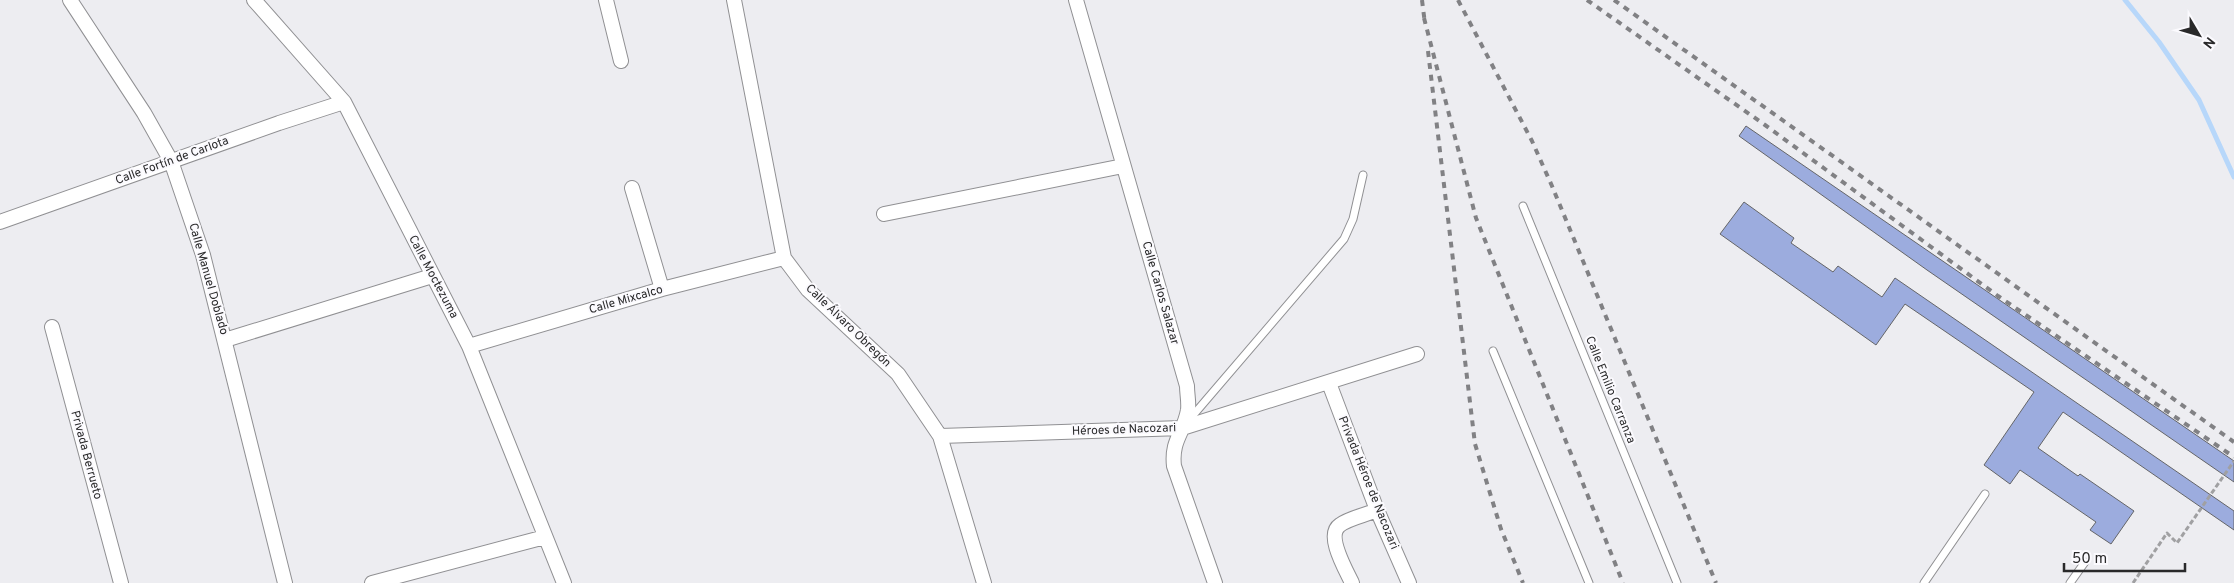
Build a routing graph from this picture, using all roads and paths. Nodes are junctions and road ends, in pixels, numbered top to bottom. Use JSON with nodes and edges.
{"nodes":[{"id":1,"x":70,"y":0,"type":"edge"},
{"id":2,"x":254,"y":0,"type":"edge"},
{"id":3,"x":606,"y":0,"type":"edge"},
{"id":4,"x":734,"y":0,"type":"edge"},
{"id":5,"x":1076,"y":0,"type":"edge"},
{"id":6,"x":621,"y":61,"type":"dead end"},
{"id":7,"x":344,"y":102,"type":"junction"},
{"id":8,"x":171,"y":161,"type":"junction"},
{"id":9,"x":1123,"y":166,"type":"junction"},
{"id":10,"x":1363,"y":174,"type":"dead end"},
{"id":11,"x":632,"y":188,"type":"dead end"},
{"id":12,"x":1523,"y":206,"type":"dead end"},
{"id":13,"x":884,"y":214,"type":"dead end"},
{"id":14,"x":0,"y":222,"type":"edge"},
{"id":15,"x":784,"y":258,"type":"junction"},
{"id":16,"x":432,"y":276,"type":"junction"},
{"id":17,"x":662,"y":290,"type":"junction"},
{"id":18,"x":52,"y":326,"type":"dead end"},
{"id":19,"x":226,"y":340,"type":"junction"},
{"id":20,"x":469,"y":346,"type":"junction"},
{"id":21,"x":1493,"y":351,"type":"dead end"},
{"id":22,"x":1417,"y":354,"type":"dead end"},
{"id":23,"x":1329,"y":383,"type":"junction"},
{"id":24,"x":1182,"y":428,"type":"junction"},
{"id":25,"x":940,"y":436,"type":"junction"},
{"id":26,"x":2234,"y":461,"type":"edge"},
{"id":27,"x":1985,"y":494,"type":"dead end"},
{"id":28,"x":1377,"y":510,"type":"junction"},
{"id":29,"x":545,"y":537,"type":"junction"},
{"id":30,"x":2085,"y":562,"type":"dead end"},
{"id":31,"x":121,"y":583,"type":"edge"},
{"id":32,"x":285,"y":583,"type":"edge"},
{"id":33,"x":372,"y":583,"type":"edge"},
{"id":34,"x":564,"y":583,"type":"edge"},
{"id":35,"x":984,"y":583,"type":"edge"},
{"id":36,"x":1214,"y":583,"type":"edge"},
{"id":37,"x":1352,"y":583,"type":"edge"},
{"id":38,"x":1409,"y":583,"type":"edge"},
{"id":39,"x":1589,"y":583,"type":"edge"},
{"id":40,"x":1677,"y":583,"type":"edge"},
{"id":41,"x":1924,"y":583,"type":"edge"},
{"id":42,"x":2070,"y":583,"type":"edge"},
{"id":43,"x":2133,"y":583,"type":"edge"}],
"edges":[{"from":1,"to":8,"type":"street","name":"Calle Manuel Doblado"},
{"from":2,"to":7,"type":"street","name":"Calle Moctezuma"},
{"from":3,"to":6,"type":"street"},
{"from":4,"to":15,"type":"street","name":"Calle Álvaro Obregón"},
{"from":5,"to":9,"type":"street","name":"Calle Carlos Salazar"},
{"from":7,"to":8,"type":"street","name":"Calle Fortín de Carlota"},
{"from":7,"to":16,"type":"street","name":"Calle Moctezuma"},
{"from":8,"to":14,"type":"street","name":"Calle Fortín de Carlota"},
{"from":8,"to":19,"type":"street","name":"Calle Manuel Doblado"},
{"from":9,"to":13,"type":"street"},
{"from":9,"to":24,"type":"street","name":"Calle Carlos Salazar"},
{"from":10,"to":24,"type":"lane"},
{"from":11,"to":17,"type":"street"},
{"from":12,"to":40,"type":"lane","name":"Calle Emilio Carranza"},
{"from":15,"to":17,"type":"street","name":"Calle Mixcalco"},
{"from":15,"to":25,"type":"street","name":"Calle Álvaro Obregón"},
{"from":16,"to":19,"type":"street"},
{"from":16,"to":20,"type":"street","name":"Calle Moctezuma"},
{"from":17,"to":20,"type":"street","name":"Calle Mixcalco"},
{"from":18,"to":31,"type":"street","name":"Privada Berrueto"},
{"from":19,"to":32,"type":"street","name":"Calle Manuel Doblado"},
{"from":20,"to":29,"type":"street","name":"Calle Moctezuma"},
{"from":21,"to":39,"type":"lane"},
{"from":22,"to":23,"type":"street","name":"Héroes de Nacozari"},
{"from":23,"to":24,"type":"street","name":"Héroes de Nacozari"},
{"from":23,"to":28,"type":"street","name":"Privada Héroe de Nacozari"},
{"from":24,"to":25,"type":"street","name":"Héroes de Nacozari"},
{"from":24,"to":36,"type":"street","name":"Calle Carlos Salazar"},
{"from":25,"to":35,"type":"street","name":"Calle Álvaro Obregón"},
{"from":26,"to":43,"type":"path"},
{"from":27,"to":41,"type":"lane"},
{"from":28,"to":37,"type":"street"},
{"from":28,"to":38,"type":"street","name":"Privada Héroe de Nacozari"},
{"from":29,"to":33,"type":"street"},
{"from":29,"to":34,"type":"street","name":"Calle Moctezuma"},
{"from":30,"to":42,"type":"lane"}]}
